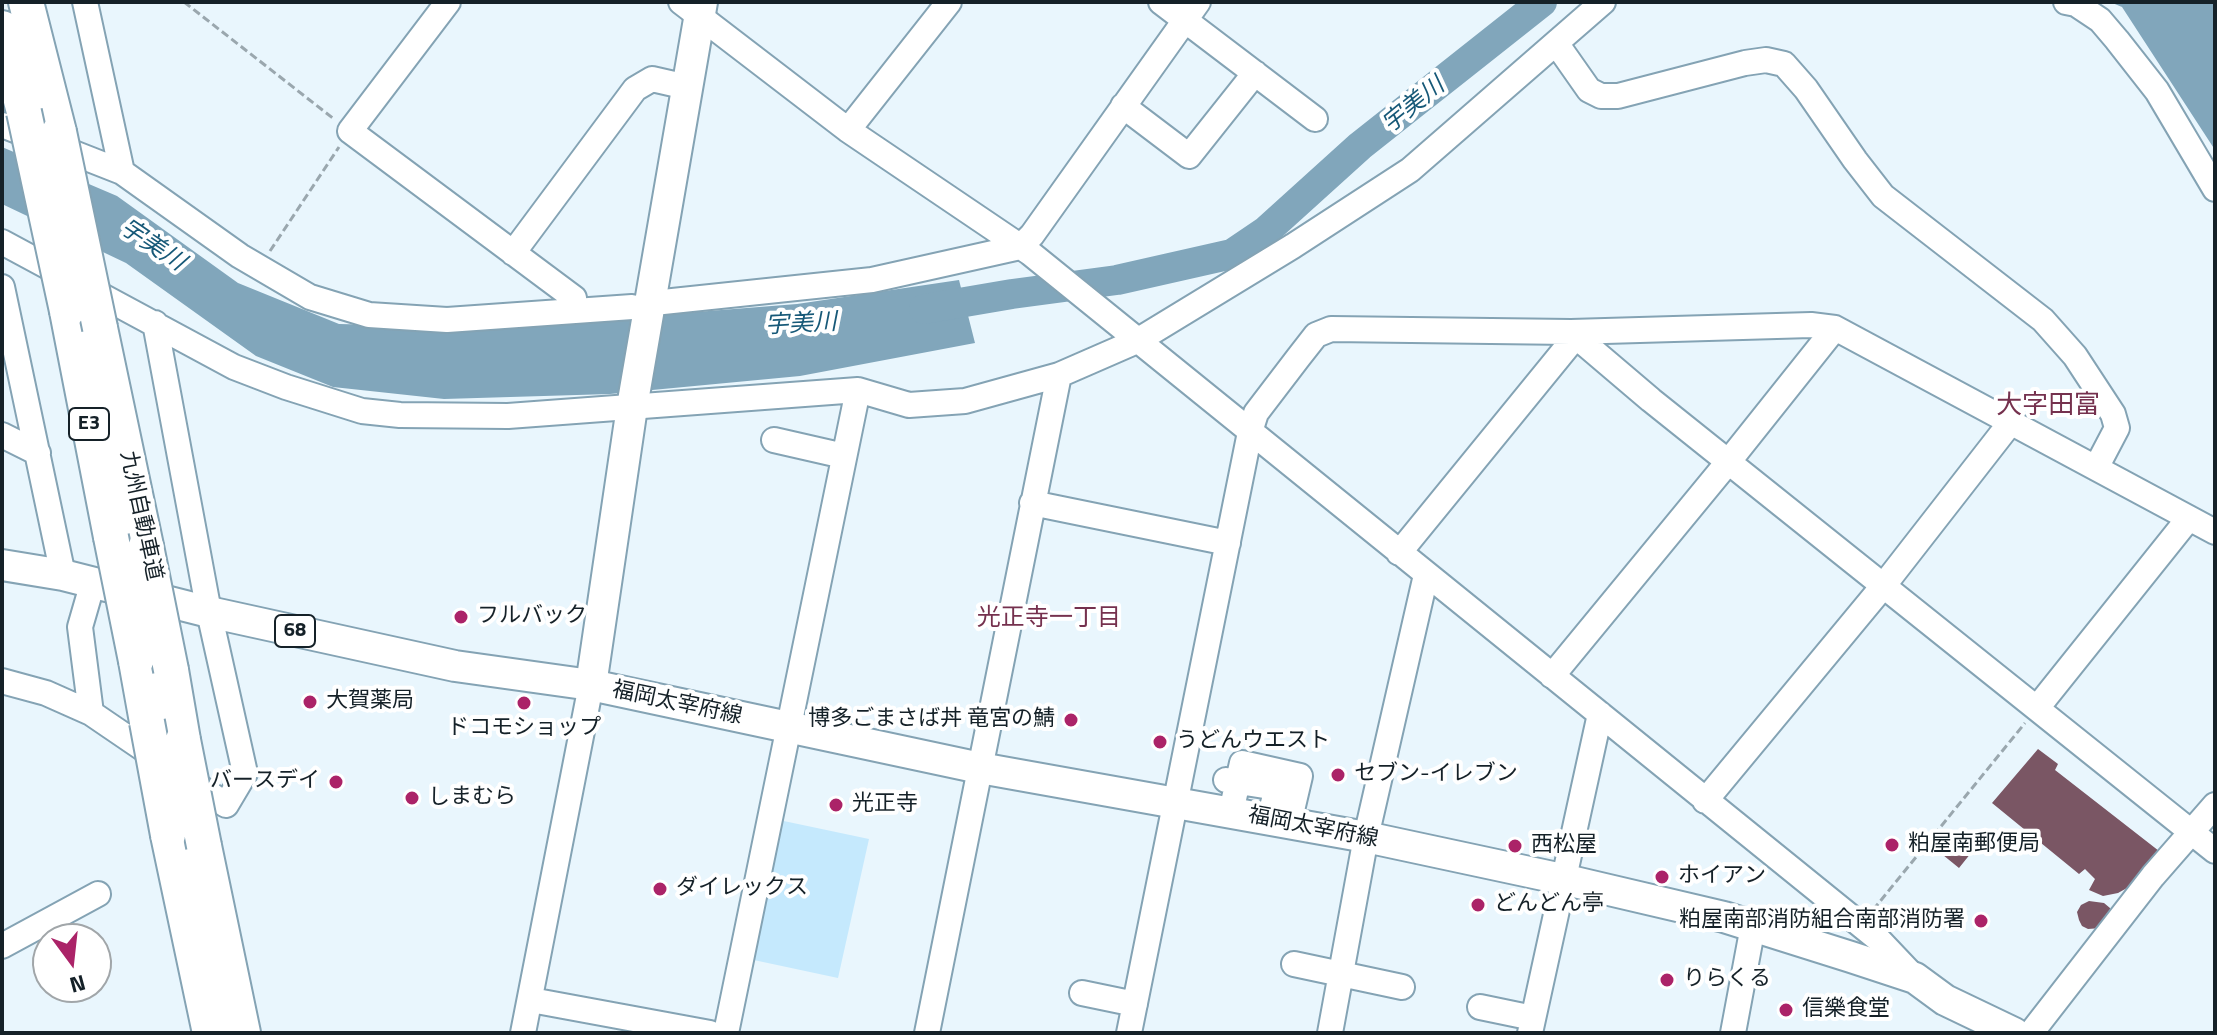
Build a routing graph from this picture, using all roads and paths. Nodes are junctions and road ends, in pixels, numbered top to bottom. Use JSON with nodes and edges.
{"nodes":[{"id":1,"x":26,"y":2,"type":"edge"},
{"id":2,"x":38,"y":2,"type":"edge"},
{"id":3,"x":85,"y":2,"type":"edge"},
{"id":4,"x":184,"y":2,"type":"edge"},
{"id":5,"x":448,"y":2,"type":"edge"},
{"id":6,"x":949,"y":2,"type":"edge"},
{"id":7,"x":1161,"y":2,"type":"edge"},
{"id":8,"x":1603,"y":2,"type":"edge"},
{"id":9,"x":2066,"y":2,"type":"edge"},
{"id":10,"x":694,"y":7,"type":"edge"},
{"id":11,"x":1191,"y":11,"type":"edge"},
{"id":12,"x":2,"y":28,"type":"edge"},
{"id":13,"x":1556,"y":43,"type":"junction"},
{"id":14,"x":20,"y":67,"type":"edge"},
{"id":15,"x":1255,"y":73,"type":"junction"},
{"id":16,"x":687,"y":87,"type":"junction"},
{"id":17,"x":1123,"y":106,"type":"junction"},
{"id":18,"x":13,"y":119,"type":"edge"},
{"id":19,"x":1315,"y":119,"type":"dead end"},
{"id":20,"x":848,"y":130,"type":"junction"},
{"id":21,"x":350,"y":131,"type":"junction"},
{"id":22,"x":122,"y":172,"type":"junction"},
{"id":23,"x":2215,"y":189,"type":"edge"},
{"id":24,"x":2,"y":242,"type":"edge"},
{"id":25,"x":1025,"y":250,"type":"junction"},
{"id":26,"x":513,"y":253,"type":"junction"},
{"id":27,"x":240,"y":256,"type":"junction"},
{"id":28,"x":2,"y":287,"type":"edge"},
{"id":29,"x":574,"y":298,"type":"dead end"},
{"id":30,"x":648,"y":304,"type":"junction"},
{"id":31,"x":155,"y":323,"type":"junction"},
{"id":32,"x":1835,"y":328,"type":"junction"},
{"id":33,"x":1128,"y":334,"type":"junction"},
{"id":34,"x":1573,"y":334,"type":"junction"},
{"id":35,"x":1059,"y":375,"type":"junction"},
{"id":36,"x":858,"y":390,"type":"junction"},
{"id":37,"x":632,"y":407,"type":"junction"},
{"id":38,"x":2011,"y":422,"type":"junction"},
{"id":39,"x":1250,"y":432,"type":"junction"},
{"id":40,"x":2,"y":435,"type":"edge"},
{"id":41,"x":774,"y":440,"type":"dead end"},
{"id":42,"x":38,"y":453,"type":"junction"},
{"id":43,"x":844,"y":456,"type":"junction"},
{"id":44,"x":1729,"y":461,"type":"junction"},
{"id":45,"x":2096,"y":468,"type":"junction"},
{"id":46,"x":1032,"y":503,"type":"junction"},
{"id":47,"x":2189,"y":518,"type":"junction"},
{"id":48,"x":2215,"y":532,"type":"edge"},
{"id":49,"x":1228,"y":543,"type":"junction"},
{"id":50,"x":1399,"y":553,"type":"junction"},
{"id":51,"x":2,"y":565,"type":"edge"},
{"id":52,"x":63,"y":575,"type":"junction"},
{"id":53,"x":1426,"y":575,"type":"junction"},
{"id":54,"x":93,"y":582,"type":"junction"},
{"id":55,"x":1884,"y":585,"type":"junction"},
{"id":56,"x":209,"y":612,"type":"junction"},
{"id":57,"x":1552,"y":676,"type":"junction"},
{"id":58,"x":2,"y":681,"type":"edge"},
{"id":59,"x":591,"y":685,"type":"junction"},
{"id":60,"x":2037,"y":708,"type":"junction"},
{"id":61,"x":91,"y":713,"type":"junction"},
{"id":62,"x":1600,"y":714,"type":"junction"},
{"id":63,"x":787,"y":728,"type":"junction"},
{"id":64,"x":980,"y":768,"type":"junction"},
{"id":65,"x":1705,"y":801,"type":"junction"},
{"id":66,"x":1177,"y":802,"type":"junction"},
{"id":67,"x":2215,"y":805,"type":"edge"},
{"id":68,"x":1225,"y":811,"type":"junction"},
{"id":69,"x":1279,"y":821,"type":"junction"},
{"id":70,"x":2192,"y":832,"type":"junction"},
{"id":71,"x":1366,"y":837,"type":"junction"},
{"id":72,"x":2215,"y":851,"type":"edge"},
{"id":73,"x":1562,"y":879,"type":"junction"},
{"id":74,"x":98,"y":894,"type":"dead end"},
{"id":75,"x":1861,"y":925,"type":"junction"},
{"id":76,"x":1753,"y":926,"type":"junction"},
{"id":77,"x":2,"y":946,"type":"edge"},
{"id":78,"x":1294,"y":964,"type":"dead end"},
{"id":79,"x":1341,"y":973,"type":"junction"},
{"id":80,"x":1915,"y":978,"type":"junction"},
{"id":81,"x":1402,"y":987,"type":"dead end"},
{"id":82,"x":1082,"y":993,"type":"dead end"},
{"id":83,"x":531,"y":1000,"type":"junction"},
{"id":84,"x":1135,"y":1004,"type":"junction"},
{"id":85,"x":1480,"y":1007,"type":"dead end"},
{"id":86,"x":1532,"y":1025,"type":"edge"},
{"id":87,"x":210,"y":1033,"type":"edge"},
{"id":88,"x":243,"y":1033,"type":"edge"},
{"id":89,"x":523,"y":1033,"type":"edge"},
{"id":90,"x":710,"y":1033,"type":"edge"},
{"id":91,"x":726,"y":1033,"type":"edge"},
{"id":92,"x":927,"y":1033,"type":"edge"},
{"id":93,"x":1129,"y":1033,"type":"edge"},
{"id":94,"x":1330,"y":1033,"type":"edge"},
{"id":95,"x":1733,"y":1033,"type":"edge"},
{"id":96,"x":2013,"y":1033,"type":"edge"},
{"id":97,"x":2031,"y":1033,"type":"edge"}],
"edges":[{"from":1,"to":14,"type":"highway","name":"九州自動車道","number":"E3"},
{"from":2,"to":14,"type":"street"},
{"from":3,"to":22,"type":"street"},
{"from":4,"to":21,"type":"path"},
{"from":5,"to":21,"type":"street"},
{"from":6,"to":20,"type":"street"},
{"from":7,"to":11,"type":"street"},
{"from":8,"to":13,"type":"street"},
{"from":9,"to":23,"type":"street"},
{"from":10,"to":16,"type":"main road","name":"福岡太宰府線"},
{"from":10,"to":20,"type":"street"},
{"from":11,"to":15,"type":"street"},
{"from":11,"to":17,"type":"street"},
{"from":12,"to":14,"type":"highway","name":"九州自動車道","number":"E3"},
{"from":13,"to":33,"type":"street"},
{"from":13,"to":45,"type":"street"},
{"from":14,"to":18,"type":"highway","name":"九州自動車道","number":"E3"},
{"from":14,"to":88,"type":"highway","name":"九州自動車道","number":"E3","bridge":true},
{"from":15,"to":17,"type":"street"},
{"from":15,"to":19,"type":"street"},
{"from":16,"to":26,"type":"street"},
{"from":16,"to":30,"type":"main road","name":"福岡太宰府線"},
{"from":17,"to":25,"type":"street"},
{"from":18,"to":22,"type":"street"},
{"from":18,"to":87,"type":"highway","name":"九州自動車道","number":"E3","bridge":true},
{"from":20,"to":25,"type":"street"},
{"from":21,"to":26,"type":"street"},
{"from":21,"to":27,"type":"path"},
{"from":22,"to":27,"type":"street"},
{"from":24,"to":31,"type":"street"},
{"from":25,"to":30,"type":"street"},
{"from":25,"to":33,"type":"street"},
{"from":26,"to":29,"type":"street"},
{"from":27,"to":30,"type":"street"},
{"from":28,"to":42,"type":"street"},
{"from":30,"to":37,"type":"main road","name":"福岡太宰府線"},
{"from":31,"to":37,"type":"street"},
{"from":31,"to":56,"type":"street"},
{"from":32,"to":34,"type":"street"},
{"from":32,"to":38,"type":"street"},
{"from":32,"to":44,"type":"street"},
{"from":33,"to":35,"type":"street"},
{"from":33,"to":39,"type":"street"},
{"from":34,"to":39,"type":"street"},
{"from":34,"to":44,"type":"street"},
{"from":34,"to":50,"type":"street"},
{"from":35,"to":36,"type":"street"},
{"from":35,"to":46,"type":"street"},
{"from":36,"to":37,"type":"street"},
{"from":36,"to":43,"type":"street"},
{"from":37,"to":59,"type":"main road","name":"福岡太宰府線"},
{"from":38,"to":45,"type":"street"},
{"from":38,"to":55,"type":"street"},
{"from":39,"to":49,"type":"street"},
{"from":39,"to":50,"type":"street"},
{"from":40,"to":42,"type":"street"},
{"from":41,"to":43,"type":"street"},
{"from":42,"to":52,"type":"street"},
{"from":43,"to":63,"type":"street"},
{"from":44,"to":55,"type":"street"},
{"from":44,"to":57,"type":"street"},
{"from":45,"to":47,"type":"street"},
{"from":46,"to":49,"type":"street"},
{"from":46,"to":64,"type":"street"},
{"from":47,"to":48,"type":"street"},
{"from":47,"to":60,"type":"street"},
{"from":49,"to":66,"type":"street"},
{"from":50,"to":53,"type":"street"},
{"from":51,"to":52,"type":"main road","name":"福岡太宰府線","number":"68"},
{"from":52,"to":54,"type":"main road","name":"福岡太宰府線","number":"68"},
{"from":53,"to":57,"type":"street"},
{"from":53,"to":71,"type":"street"},
{"from":54,"to":56,"type":"main road","name":"福岡太宰府線","number":"68"},
{"from":54,"to":61,"type":"street"},
{"from":55,"to":60,"type":"street"},
{"from":55,"to":65,"type":"street"},
{"from":56,"to":59,"type":"main road","name":"福岡太宰府線","number":"68"},
{"from":56,"to":61,"type":"street"},
{"from":57,"to":62,"type":"street"},
{"from":58,"to":61,"type":"street"},
{"from":59,"to":63,"type":"main road","name":"福岡太宰府線","number":"68"},
{"from":59,"to":83,"type":"street"},
{"from":60,"to":70,"type":"street"},
{"from":60,"to":75,"type":"path"},
{"from":62,"to":65,"type":"street"},
{"from":62,"to":73,"type":"street"},
{"from":63,"to":64,"type":"main road","name":"福岡太宰府線","number":"68"},
{"from":63,"to":91,"type":"street"},
{"from":64,"to":66,"type":"main road","name":"福岡太宰府線","number":"68"},
{"from":64,"to":92,"type":"street"},
{"from":65,"to":75,"type":"street"},
{"from":66,"to":68,"type":"main road","name":"福岡太宰府線","number":"68"},
{"from":66,"to":84,"type":"street"},
{"from":67,"to":70,"type":"street"},
{"from":68,"to":69,"type":"main road","name":"福岡太宰府線","number":"68"},
{"from":68,"to":69,"type":"street"},
{"from":69,"to":71,"type":"main road","name":"福岡太宰府線","number":"68"},
{"from":70,"to":72,"type":"street"},
{"from":70,"to":97,"type":"street"},
{"from":71,"to":73,"type":"main road","name":"福岡太宰府線","number":"68"},
{"from":71,"to":79,"type":"street"},
{"from":73,"to":76,"type":"main road","name":"福岡太宰府線","number":"68"},
{"from":73,"to":86,"type":"street"},
{"from":74,"to":77,"type":"street"},
{"from":75,"to":80,"type":"street"},
{"from":76,"to":80,"type":"main road","name":"福岡太宰府線","number":"68"},
{"from":76,"to":95,"type":"street"},
{"from":78,"to":79,"type":"street"},
{"from":79,"to":81,"type":"street"},
{"from":79,"to":94,"type":"street"},
{"from":80,"to":96,"type":"main road","name":"福岡太宰府線","number":"68"},
{"from":82,"to":84,"type":"street"},
{"from":83,"to":89,"type":"street"},
{"from":83,"to":90,"type":"street"},
{"from":84,"to":93,"type":"street"},
{"from":85,"to":86,"type":"street"}]}
